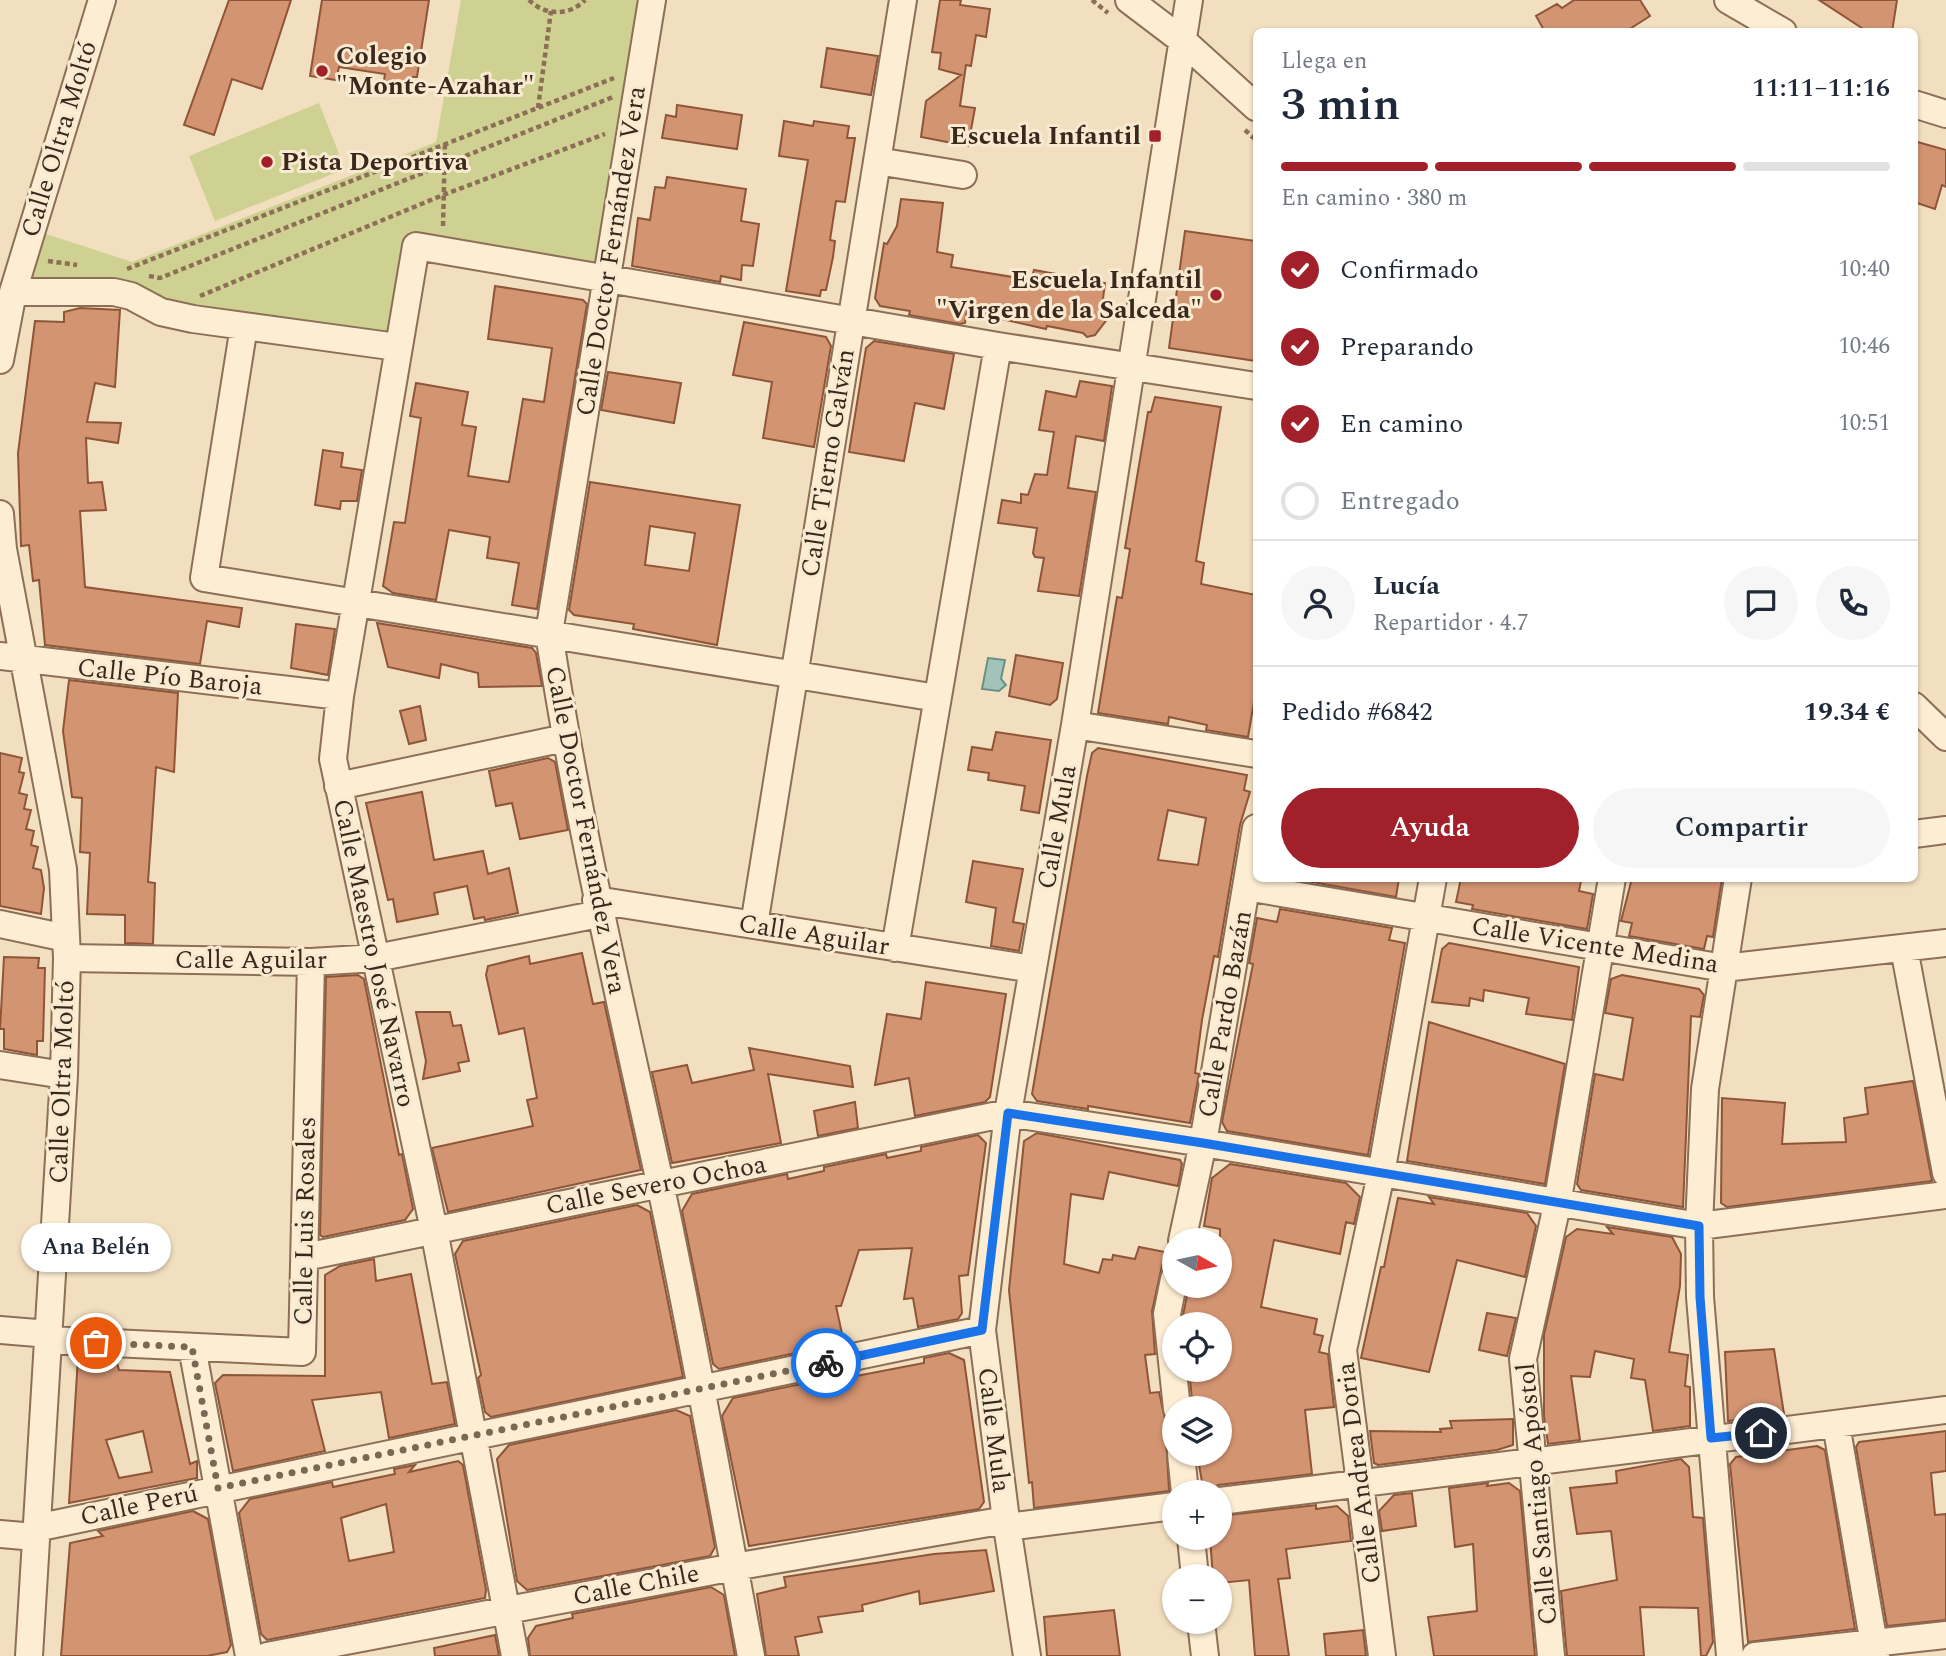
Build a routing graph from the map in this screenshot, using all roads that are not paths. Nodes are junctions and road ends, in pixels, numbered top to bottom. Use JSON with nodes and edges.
{"nodes":[{"id":1,"x":102,"y":0,"type":"edge"},
{"id":2,"x":652,"y":0,"type":"edge"},
{"id":3,"x":903,"y":0,"type":"edge"},
{"id":4,"x":1129,"y":0,"type":"edge"},
{"id":5,"x":1189,"y":0,"type":"edge"},
{"id":6,"x":1728,"y":0,"type":"edge"},
{"id":7,"x":1776,"y":28,"type":"edge"},
{"id":8,"x":1183,"y":41,"type":"junction"},
{"id":9,"x":1253,"y":104,"type":"edge"},
{"id":10,"x":1918,"y":105,"type":"edge"},
{"id":11,"x":1946,"y":114,"type":"edge"},
{"id":12,"x":877,"y":161,"type":"junction"},
{"id":13,"x":963,"y":175,"type":"dead end"},
{"id":14,"x":607,"y":280,"type":"junction"},
{"id":15,"x":13,"y":292,"type":"junction"},
{"id":16,"x":850,"y":321,"type":"junction"},
{"id":17,"x":244,"y":326,"type":"junction"},
{"id":18,"x":998,"y":346,"type":"junction"},
{"id":19,"x":397,"y":347,"type":"junction"},
{"id":20,"x":0,"y":359,"type":"edge"},
{"id":21,"x":1131,"y":367,"type":"junction"},
{"id":22,"x":1253,"y":386,"type":"edge"},
{"id":23,"x":0,"y":514,"type":"edge"},
{"id":24,"x":357,"y":602,"type":"junction"},
{"id":25,"x":549,"y":633,"type":"junction"},
{"id":26,"x":12,"y":658,"type":"edge"},
{"id":27,"x":794,"y":675,"type":"junction"},
{"id":28,"x":340,"y":696,"type":"junction"},
{"id":29,"x":937,"y":698,"type":"junction"},
{"id":30,"x":1918,"y":710,"type":"edge"},
{"id":31,"x":1075,"y":725,"type":"junction"},
{"id":32,"x":1935,"y":729,"type":"edge"},
{"id":33,"x":565,"y":738,"type":"junction"},
{"id":34,"x":1253,"y":754,"type":"edge"},
{"id":35,"x":338,"y":786,"type":"junction"},
{"id":36,"x":1946,"y":831,"type":"edge"},
{"id":37,"x":1918,"y":834,"type":"edge"},
{"id":38,"x":1253,"y":846,"type":"edge"},
{"id":39,"x":1432,"y":882,"type":"edge"},
{"id":40,"x":1611,"y":882,"type":"edge"},
{"id":41,"x":1737,"y":882,"type":"edge"},
{"id":42,"x":1246,"y":887,"type":"junction"},
{"id":43,"x":597,"y":907,"type":"junction"},
{"id":44,"x":1426,"y":918,"type":"junction"},
{"id":45,"x":0,"y":924,"type":"edge"},
{"id":46,"x":754,"y":925,"type":"junction"},
{"id":47,"x":1946,"y":943,"type":"edge"},
{"id":48,"x":895,"y":947,"type":"junction"},
{"id":49,"x":1600,"y":947,"type":"junction"},
{"id":50,"x":67,"y":948,"type":"junction"},
{"id":51,"x":1904,"y":948,"type":"junction"},
{"id":52,"x":376,"y":958,"type":"junction"},
{"id":53,"x":312,"y":962,"type":"junction"},
{"id":54,"x":1724,"y":968,"type":"junction"},
{"id":55,"x":1032,"y":969,"type":"junction"},
{"id":56,"x":0,"y":1065,"type":"edge"},
{"id":57,"x":64,"y":1075,"type":"junction"},
{"id":58,"x":1008,"y":1113,"type":"junction"},
{"id":59,"x":1203,"y":1143,"type":"junction"},
{"id":60,"x":1946,"y":1173,"type":"edge"},
{"id":61,"x":1381,"y":1174,"type":"junction"},
{"id":62,"x":660,"y":1184,"type":"junction"},
{"id":63,"x":1946,"y":1195,"type":"edge"},
{"id":64,"x":1557,"y":1205,"type":"junction"},
{"id":65,"x":1699,"y":1226,"type":"junction"},
{"id":66,"x":1185,"y":1228,"type":"edge"},
{"id":67,"x":434,"y":1230,"type":"junction"},
{"id":68,"x":305,"y":1256,"type":"junction"},
{"id":69,"x":1170,"y":1298,"type":"edge"},
{"id":70,"x":0,"y":1330,"type":"edge"},
{"id":71,"x":982,"y":1330,"type":"junction"},
{"id":72,"x":49,"y":1337,"type":"junction"},
{"id":73,"x":192,"y":1347,"type":"junction"},
{"id":74,"x":701,"y":1389,"type":"junction"},
{"id":75,"x":1176,"y":1396,"type":"edge"},
{"id":76,"x":1946,"y":1410,"type":"edge"},
{"id":77,"x":1836,"y":1424,"type":"junction"},
{"id":78,"x":473,"y":1437,"type":"junction"},
{"id":79,"x":1711,"y":1438,"type":"junction"},
{"id":80,"x":1532,"y":1461,"type":"junction"},
{"id":81,"x":1358,"y":1483,"type":"junction"},
{"id":82,"x":218,"y":1488,"type":"junction"},
{"id":83,"x":1232,"y":1499,"type":"edge"},
{"id":84,"x":1162,"y":1507,"type":"edge"},
{"id":85,"x":1006,"y":1523,"type":"junction"},
{"id":86,"x":36,"y":1532,"type":"junction"},
{"id":87,"x":0,"y":1534,"type":"edge"},
{"id":88,"x":734,"y":1567,"type":"junction"},
{"id":89,"x":506,"y":1610,"type":"junction"},
{"id":90,"x":1202,"y":1634,"type":"edge"},
{"id":91,"x":1946,"y":1635,"type":"edge"},
{"id":92,"x":1875,"y":1649,"type":"edge"},
{"id":93,"x":29,"y":1656,"type":"edge"},
{"id":94,"x":249,"y":1656,"type":"edge"},
{"id":95,"x":267,"y":1656,"type":"edge"},
{"id":96,"x":515,"y":1656,"type":"edge"},
{"id":97,"x":751,"y":1656,"type":"edge"},
{"id":98,"x":1027,"y":1656,"type":"edge"},
{"id":99,"x":1205,"y":1656,"type":"edge"},
{"id":100,"x":1382,"y":1656,"type":"edge"},
{"id":101,"x":1551,"y":1656,"type":"edge"},
{"id":102,"x":1730,"y":1656,"type":"edge"},
{"id":103,"x":1755,"y":1656,"type":"edge"}],
"edges":[{"from":1,"to":15,"type":"street","name":"Calle Oltra Moltó"},
{"from":2,"to":14,"type":"street","name":"Calle Doctor Fernández Vera"},
{"from":3,"to":12,"type":"street","name":"Calle Tierno Galván"},
{"from":4,"to":8,"type":"street"},
{"from":5,"to":8,"type":"street","name":"Calle Mula"},
{"from":6,"to":7,"type":"street"},
{"from":8,"to":9,"type":"street"},
{"from":8,"to":21,"type":"street","name":"Calle Mula"},
{"from":10,"to":11,"type":"street"},
{"from":12,"to":13,"type":"street"},
{"from":12,"to":16,"type":"street","name":"Calle Tierno Galván"},
{"from":14,"to":16,"type":"street"},
{"from":14,"to":19,"type":"street","name":"Calle Maestro José Navarro"},
{"from":14,"to":25,"type":"street","name":"Calle Doctor Fernández Vera"},
{"from":15,"to":17,"type":"street"},
{"from":15,"to":20,"type":"street","name":"Calle Oltra Moltó"},
{"from":16,"to":18,"type":"street"},
{"from":16,"to":27,"type":"street","name":"Calle Tierno Galván"},
{"from":17,"to":19,"type":"street"},
{"from":17,"to":24,"type":"street"},
{"from":18,"to":21,"type":"street"},
{"from":18,"to":29,"type":"street"},
{"from":19,"to":24,"type":"street","name":"Calle Maestro José Navarro"},
{"from":21,"to":22,"type":"street"},
{"from":21,"to":31,"type":"street","name":"Calle Mula"},
{"from":23,"to":26,"type":"street","name":"Calle Oltra Moltó"},
{"from":24,"to":25,"type":"street"},
{"from":24,"to":28,"type":"street","name":"Calle Maestro José Navarro"},
{"from":25,"to":27,"type":"street"},
{"from":25,"to":33,"type":"street","name":"Calle Doctor Fernández Vera"},
{"from":26,"to":28,"type":"street","name":"Calle Pío Baroja"},
{"from":26,"to":50,"type":"street","name":"Calle Oltra Moltó"},
{"from":27,"to":29,"type":"street"},
{"from":27,"to":46,"type":"street","name":"Calle Tierno Galván"},
{"from":28,"to":35,"type":"street","name":"Calle Maestro José Navarro"},
{"from":29,"to":48,"type":"street"},
{"from":30,"to":32,"type":"street"},
{"from":31,"to":34,"type":"street"},
{"from":31,"to":55,"type":"street","name":"Calle Mula"},
{"from":33,"to":35,"type":"street"},
{"from":33,"to":43,"type":"street","name":"Calle Doctor Fernández Vera"},
{"from":35,"to":52,"type":"street","name":"Calle Maestro José Navarro"},
{"from":36,"to":37,"type":"street"},
{"from":38,"to":42,"type":"street","name":"Calle Pardo Bazán"},
{"from":39,"to":44,"type":"street","name":"Calle Andrea Doria"},
{"from":40,"to":49,"type":"street","name":"Calle Santiago Apóstol"},
{"from":41,"to":54,"type":"street"},
{"from":42,"to":44,"type":"street","name":"Calle Vicente Medina"},
{"from":42,"to":59,"type":"street","name":"Calle Pardo Bazán"},
{"from":43,"to":46,"type":"street","name":"Calle Aguilar"},
{"from":43,"to":52,"type":"street","name":"Calle Aguilar"},
{"from":43,"to":62,"type":"street","name":"Calle Doctor Fernández Vera"},
{"from":44,"to":49,"type":"street","name":"Calle Vicente Medina"},
{"from":44,"to":61,"type":"street","name":"Calle Andrea Doria"},
{"from":45,"to":50,"type":"street","name":"Calle Aguilar"},
{"from":46,"to":48,"type":"street","name":"Calle Aguilar"},
{"from":47,"to":51,"type":"street","name":"Calle Vicente Medina"},
{"from":48,"to":55,"type":"street","name":"Calle Aguilar"},
{"from":49,"to":54,"type":"street","name":"Calle Vicente Medina"},
{"from":49,"to":64,"type":"street","name":"Calle Santiago Apóstol"},
{"from":50,"to":53,"type":"street","name":"Calle Aguilar"},
{"from":50,"to":57,"type":"street","name":"Calle Oltra Moltó"},
{"from":51,"to":54,"type":"street","name":"Calle Vicente Medina"},
{"from":51,"to":60,"type":"street"},
{"from":52,"to":53,"type":"street","name":"Calle Aguilar"},
{"from":52,"to":67,"type":"street","name":"Calle Maestro José Navarro"},
{"from":53,"to":68,"type":"street","name":"Calle Luis Rosales"},
{"from":54,"to":65,"type":"street"},
{"from":55,"to":58,"type":"street","name":"Calle Mula"},
{"from":56,"to":57,"type":"street"},
{"from":57,"to":72,"type":"street","name":"Calle Oltra Moltó"},
{"from":58,"to":59,"type":"street"},
{"from":58,"to":62,"type":"street","name":"Calle Severo Ochoa"},
{"from":58,"to":71,"type":"street","name":"Calle Mula"},
{"from":59,"to":61,"type":"street"},
{"from":59,"to":66,"type":"street","name":"Calle Pardo Bazán"},
{"from":61,"to":64,"type":"street"},
{"from":61,"to":81,"type":"street","name":"Calle Andrea Doria"},
{"from":62,"to":67,"type":"street","name":"Calle Severo Ochoa"},
{"from":62,"to":74,"type":"street","name":"Calle Doctor Fernández Vera"},
{"from":63,"to":65,"type":"street"},
{"from":64,"to":65,"type":"street"},
{"from":64,"to":80,"type":"street","name":"Calle Santiago Apóstol"},
{"from":65,"to":79,"type":"street"},
{"from":67,"to":68,"type":"street","name":"Calle Severo Ochoa"},
{"from":67,"to":78,"type":"street","name":"Calle Maestro José Navarro"},
{"from":68,"to":73,"type":"street","name":"Calle Luis Rosales"},
{"from":69,"to":75,"type":"street"},
{"from":70,"to":72,"type":"street","name":"Calle Luis Rosales"},
{"from":71,"to":74,"type":"street","name":"Calle Perú"},
{"from":71,"to":85,"type":"street","name":"Calle Mula"},
{"from":72,"to":73,"type":"street","name":"Calle Luis Rosales"},
{"from":72,"to":86,"type":"street","name":"Calle Oltra Moltó"},
{"from":73,"to":82,"type":"street"},
{"from":74,"to":78,"type":"street","name":"Calle Perú"},
{"from":74,"to":88,"type":"street","name":"Calle Doctor Fernández Vera"},
{"from":76,"to":77,"type":"street"},
{"from":77,"to":79,"type":"street"},
{"from":77,"to":92,"type":"street"},
{"from":78,"to":82,"type":"street","name":"Calle Perú"},
{"from":78,"to":89,"type":"street","name":"Calle Maestro José Navarro"},
{"from":79,"to":80,"type":"street"},
{"from":79,"to":102,"type":"street"},
{"from":80,"to":81,"type":"street"},
{"from":80,"to":101,"type":"street","name":"Calle Santiago Apóstol"},
{"from":81,"to":83,"type":"street"},
{"from":81,"to":100,"type":"street","name":"Calle Andrea Doria"},
{"from":82,"to":86,"type":"street","name":"Calle Perú"},
{"from":82,"to":94,"type":"street"},
{"from":84,"to":85,"type":"street","name":"Calle Chile"},
{"from":85,"to":88,"type":"street","name":"Calle Chile"},
{"from":85,"to":98,"type":"street","name":"Calle Mula"},
{"from":86,"to":87,"type":"street","name":"Calle Perú"},
{"from":86,"to":93,"type":"street","name":"Calle Oltra Moltó"},
{"from":88,"to":89,"type":"street","name":"Calle Chile"},
{"from":88,"to":97,"type":"street","name":"Calle Doctor Fernández Vera"},
{"from":89,"to":95,"type":"street","name":"Calle Chile"},
{"from":89,"to":96,"type":"street","name":"Calle Maestro José Navarro"},
{"from":90,"to":99,"type":"street"},
{"from":91,"to":92,"type":"street"},
{"from":92,"to":103,"type":"street"}]}
